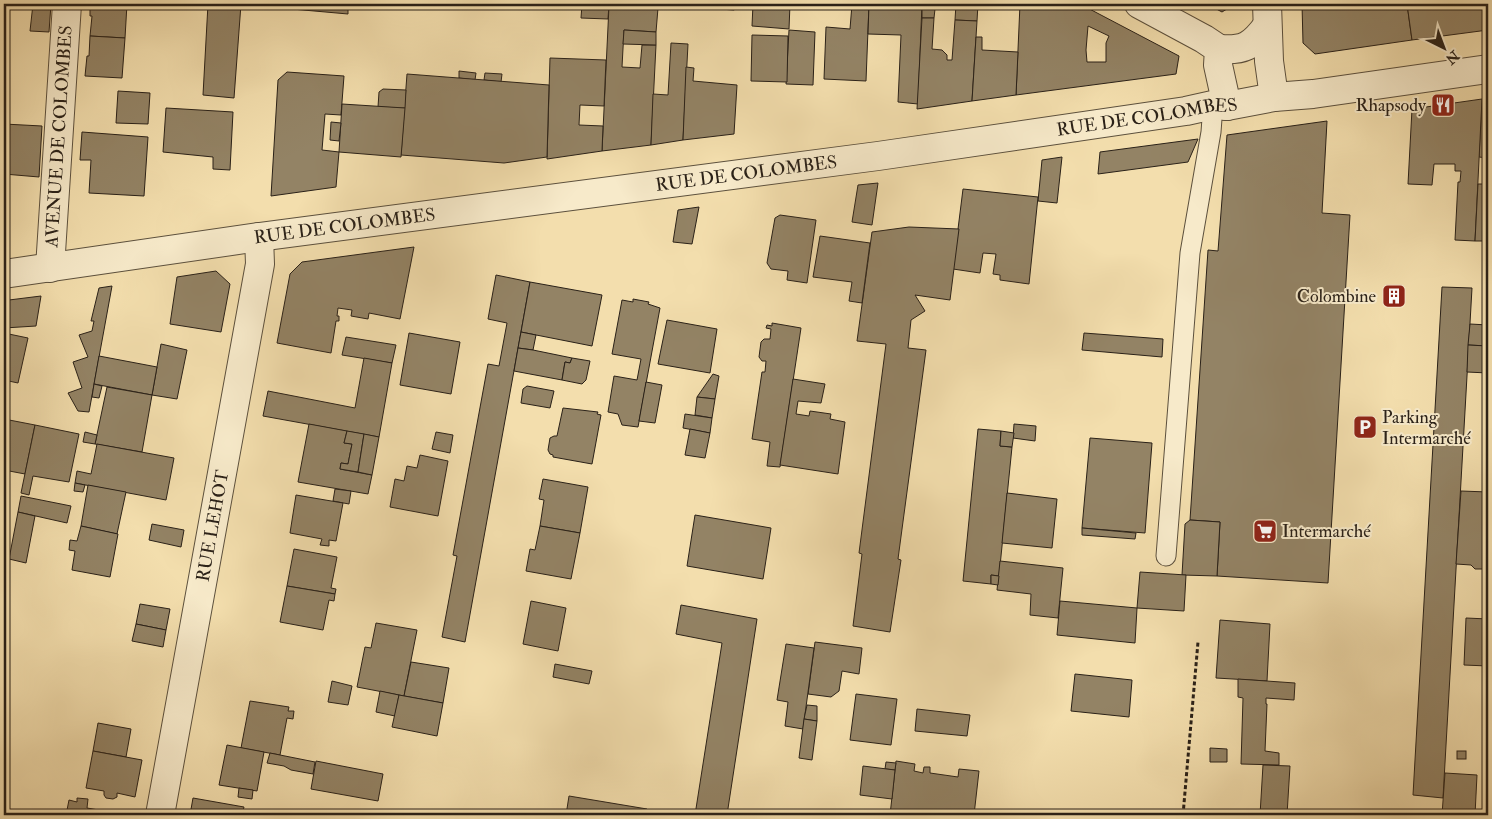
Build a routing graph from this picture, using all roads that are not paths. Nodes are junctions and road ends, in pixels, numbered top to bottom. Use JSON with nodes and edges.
{"nodes":[{"id":1,"x":67,"y":4,"type":"edge"},
{"id":2,"x":1139,"y":4,"type":"edge"},
{"id":3,"x":1267,"y":15,"type":"edge"},
{"id":4,"x":1219,"y":49,"type":"junction"},
{"id":5,"x":1488,"y":69,"type":"edge"},
{"id":6,"x":1274,"y":97,"type":"junction"},
{"id":7,"x":1220,"y":106,"type":"junction"},
{"id":8,"x":259,"y":237,"type":"junction"},
{"id":9,"x":50,"y":268,"type":"junction"},
{"id":10,"x":4,"y":274,"type":"edge"},
{"id":11,"x":1166,"y":556,"type":"dead end"},
{"id":12,"x":160,"y":815,"type":"edge"}],
"edges":[{"from":1,"to":9,"type":"street","name":"AVENUE DE COLOMBES"},
{"from":2,"to":4,"type":"street"},
{"from":3,"to":4,"type":"street"},
{"from":3,"to":6,"type":"street"},
{"from":4,"to":7,"type":"street"},
{"from":5,"to":6,"type":"street","name":"RUE DE COLOMBES"},
{"from":6,"to":7,"type":"street","name":"RUE DE COLOMBES"},
{"from":7,"to":8,"type":"street","name":"RUE DE COLOMBES"},
{"from":7,"to":11,"type":"lane"},
{"from":8,"to":9,"type":"street","name":"RUE DE COLOMBES"},
{"from":8,"to":12,"type":"street","name":"RUE LEHOT"},
{"from":9,"to":10,"type":"street","name":"RUE DE COLOMBES"}]}
